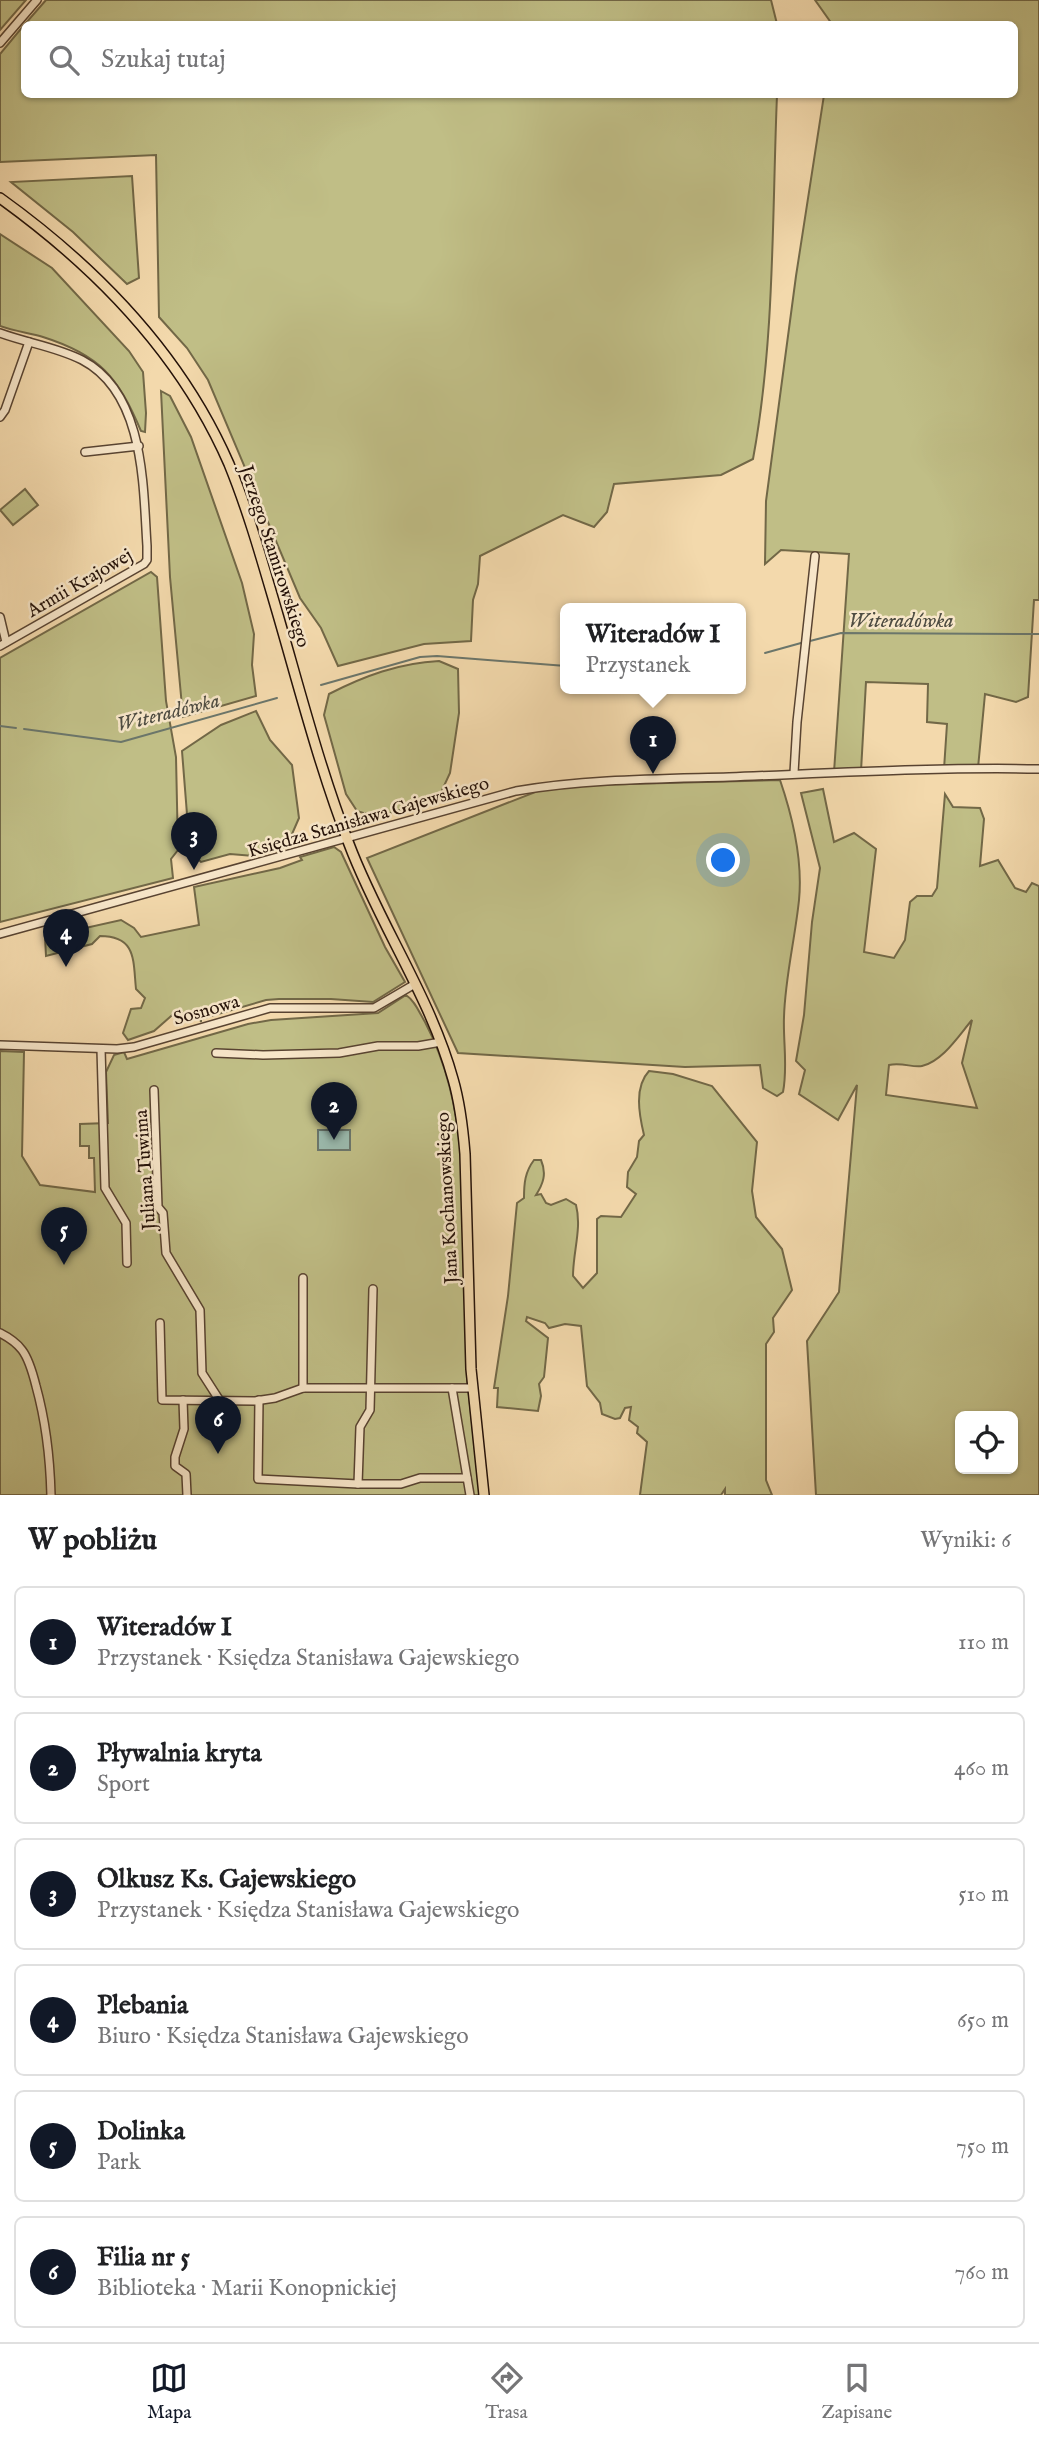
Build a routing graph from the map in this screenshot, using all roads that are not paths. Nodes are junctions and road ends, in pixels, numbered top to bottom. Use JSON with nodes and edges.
{"nodes":[{"id":1,"x":37,"y":0,"type":"edge"},
{"id":2,"x":0,"y":43,"type":"edge"},
{"id":3,"x":0,"y":198,"type":"edge"},
{"id":4,"x":0,"y":333,"type":"edge"},
{"id":5,"x":29,"y":342,"type":"junction"},
{"id":6,"x":0,"y":417,"type":"edge"},
{"id":7,"x":139,"y":446,"type":"junction"},
{"id":8,"x":85,"y":452,"type":"dead end"},
{"id":9,"x":815,"y":556,"type":"dead end"},
{"id":10,"x":0,"y":617,"type":"edge"},
{"id":11,"x":3,"y":644,"type":"edge"},
{"id":12,"x":1039,"y":769,"type":"edge"},
{"id":13,"x":794,"y":773,"type":"junction"},
{"id":14,"x":346,"y":838,"type":"junction"},
{"id":15,"x":0,"y":934,"type":"edge"},
{"id":16,"x":415,"y":984,"type":"junction"},
{"id":17,"x":441,"y":1042,"type":"junction"},
{"id":18,"x":0,"y":1045,"type":"edge"},
{"id":19,"x":101,"y":1049,"type":"junction"},
{"id":20,"x":216,"y":1053,"type":"dead end"},
{"id":21,"x":155,"y":1090,"type":"dead end"},
{"id":22,"x":127,"y":1263,"type":"dead end"},
{"id":23,"x":303,"y":1278,"type":"dead end"},
{"id":24,"x":373,"y":1289,"type":"dead end"},
{"id":25,"x":160,"y":1324,"type":"dead end"},
{"id":26,"x":0,"y":1333,"type":"edge"},
{"id":27,"x":370,"y":1387,"type":"junction"},
{"id":28,"x":303,"y":1388,"type":"junction"},
{"id":29,"x":452,"y":1388,"type":"junction"},
{"id":30,"x":472,"y":1388,"type":"junction"},
{"id":31,"x":183,"y":1400,"type":"junction"},
{"id":32,"x":259,"y":1400,"type":"junction"},
{"id":33,"x":220,"y":1401,"type":"junction"},
{"id":34,"x":467,"y":1478,"type":"junction"},
{"id":35,"x":333,"y":1484,"type":"junction"},
{"id":36,"x":358,"y":1484,"type":"junction"},
{"id":37,"x":51,"y":1495,"type":"edge"},
{"id":38,"x":187,"y":1495,"type":"edge"},
{"id":39,"x":333,"y":1495,"type":"edge"},
{"id":40,"x":470,"y":1495,"type":"edge"},
{"id":41,"x":484,"y":1495,"type":"edge"}],
"edges":[{"from":1,"to":2,"type":"street"},
{"from":3,"to":14,"type":"main road","name":"Jerzego Stamirowskiego"},
{"from":4,"to":5,"type":"street","name":"Armii Krajowej"},
{"from":5,"to":6,"type":"street"},
{"from":5,"to":7,"type":"street","name":"Armii Krajowej"},
{"from":7,"to":8,"type":"street"},
{"from":7,"to":11,"type":"street","name":"Armii Krajowej"},
{"from":9,"to":13,"type":"street"},
{"from":10,"to":11,"type":"street","name":"Armii Krajowej"},
{"from":12,"to":13,"type":"street","name":"Księdza Stanisława Gajewskiego"},
{"from":13,"to":14,"type":"street","name":"Księdza Stanisława Gajewskiego"},
{"from":14,"to":15,"type":"street","name":"Księdza Stanisława Gajewskiego"},
{"from":14,"to":16,"type":"main road","name":"Jana Kochanowskiego"},
{"from":16,"to":17,"type":"main road","name":"Jana Kochanowskiego"},
{"from":16,"to":19,"type":"street","name":"Sosnowa"},
{"from":17,"to":20,"type":"street"},
{"from":17,"to":30,"type":"main road","name":"Jana Kochanowskiego"},
{"from":18,"to":19,"type":"street","name":"Sosnowa"},
{"from":19,"to":22,"type":"street","name":"Juliana Tuwima"},
{"from":21,"to":33,"type":"street","name":"Juliana Tuwima"},
{"from":23,"to":28,"type":"street"},
{"from":24,"to":27,"type":"street"},
{"from":25,"to":31,"type":"street"},
{"from":26,"to":37,"type":"street"},
{"from":27,"to":28,"type":"street"},
{"from":27,"to":29,"type":"street"},
{"from":27,"to":36,"type":"street"},
{"from":28,"to":32,"type":"street"},
{"from":29,"to":30,"type":"street"},
{"from":29,"to":34,"type":"street"},
{"from":30,"to":41,"type":"main road","name":"Jana Kochanowskiego"},
{"from":31,"to":33,"type":"street"},
{"from":31,"to":38,"type":"street"},
{"from":32,"to":33,"type":"street"},
{"from":32,"to":35,"type":"street"},
{"from":34,"to":36,"type":"street"},
{"from":34,"to":40,"type":"street"},
{"from":35,"to":36,"type":"street"},
{"from":35,"to":39,"type":"street"}]}
